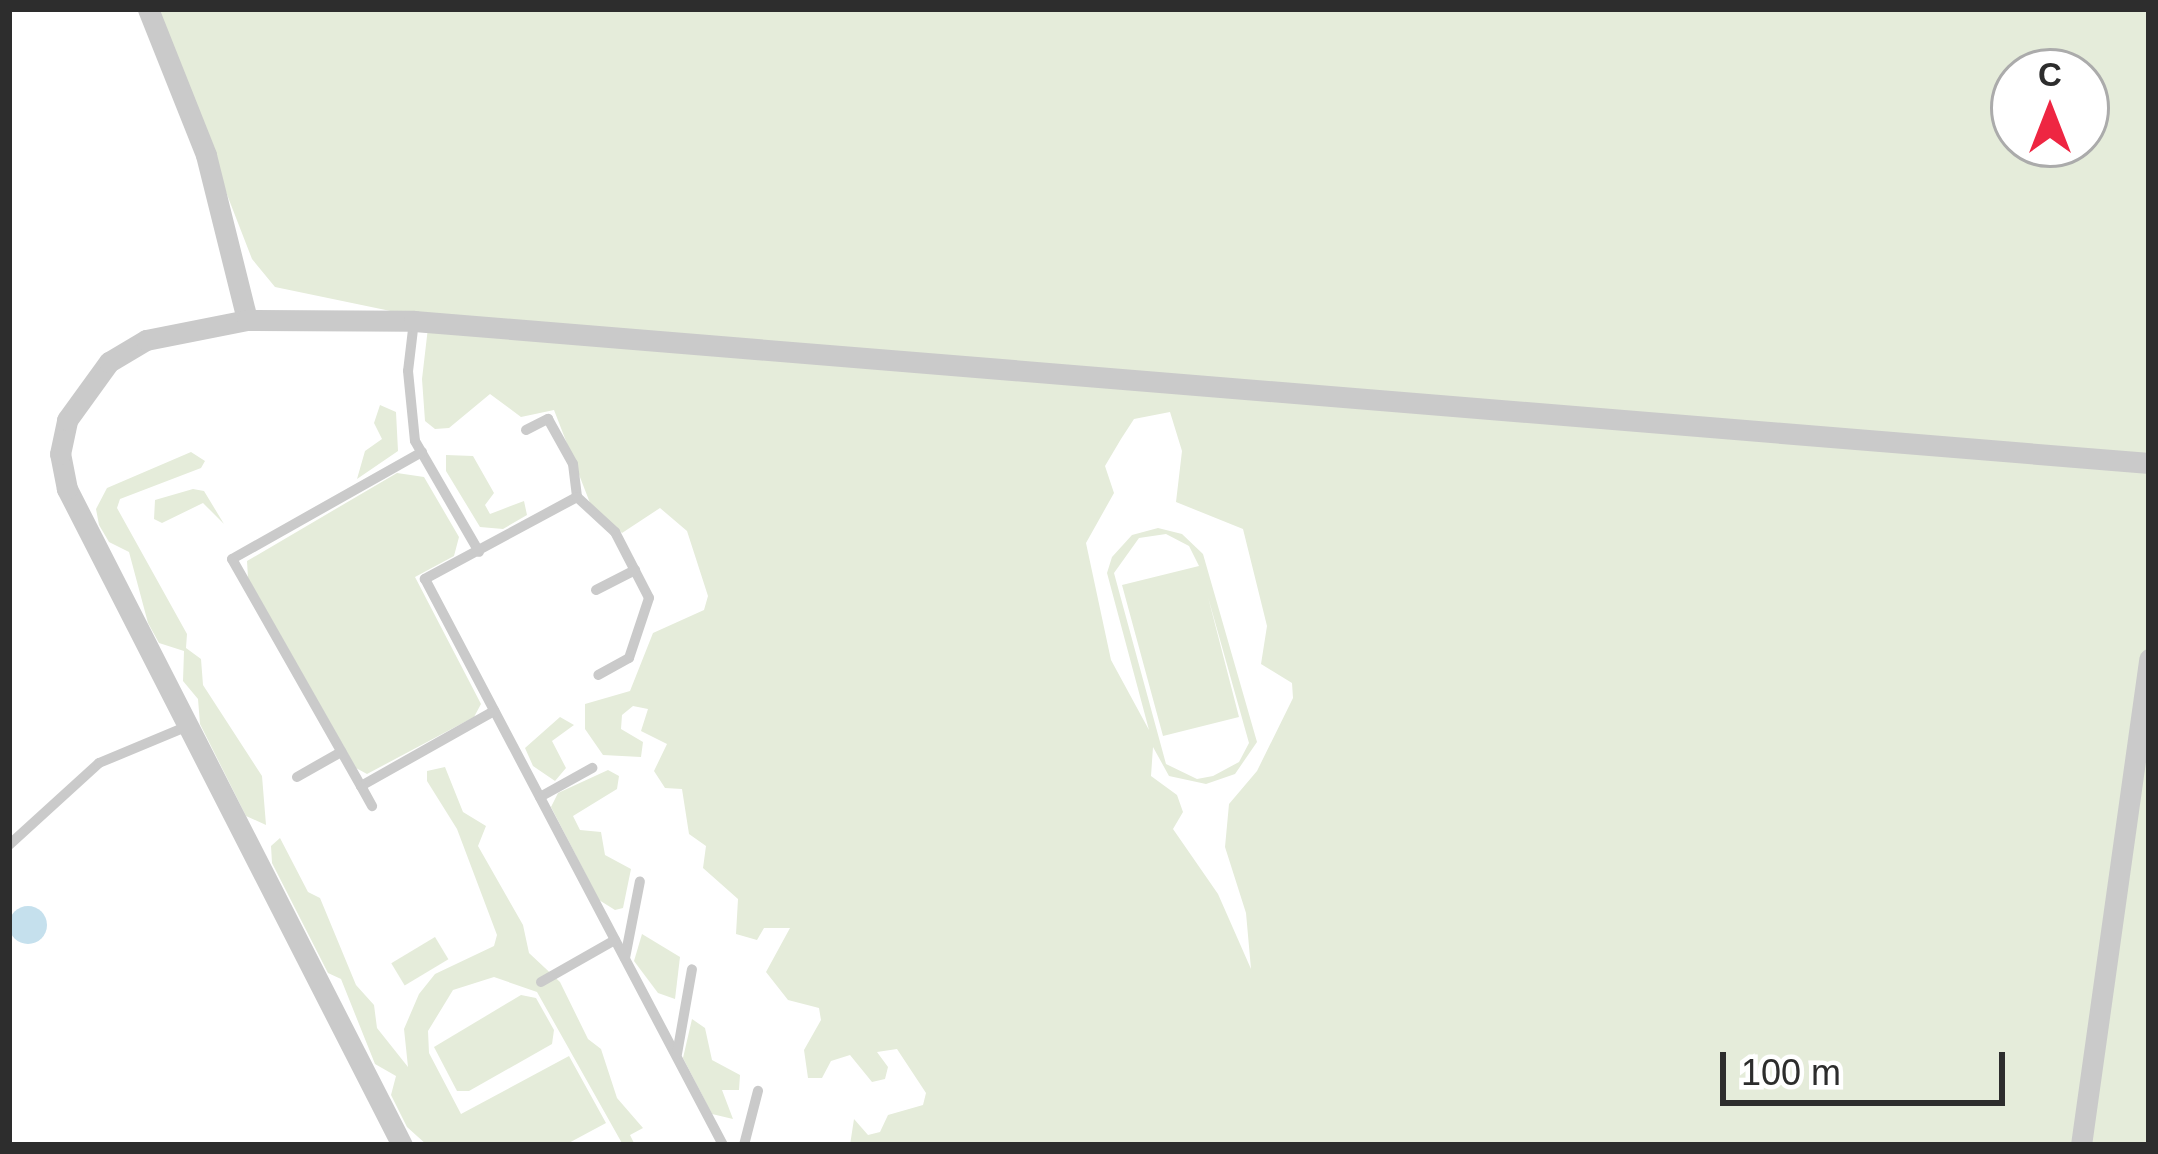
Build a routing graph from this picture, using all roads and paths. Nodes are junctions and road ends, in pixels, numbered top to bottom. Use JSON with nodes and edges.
{"nodes":[{"id":1,"x":148,"y":9,"type":"edge"},
{"id":2,"x":248,"y":320,"type":"junction"},
{"id":3,"x":414,"y":321,"type":"junction"},
{"id":4,"x":526,"y":430,"type":"dead end"},
{"id":5,"x":422,"y":452,"type":"junction"},
{"id":6,"x":2149,"y":463,"type":"edge"},
{"id":7,"x":577,"y":497,"type":"junction"},
{"id":8,"x":479,"y":552,"type":"junction"},
{"id":9,"x":634,"y":570,"type":"junction"},
{"id":10,"x":596,"y":590,"type":"dead end"},
{"id":11,"x":2149,"y":659,"type":"edge"},
{"id":12,"x":598,"y":675,"type":"dead end"},
{"id":13,"x":494,"y":711,"type":"junction"},
{"id":14,"x":191,"y":725,"type":"junction"},
{"id":15,"x":341,"y":752,"type":"junction"},
{"id":16,"x":592,"y":768,"type":"dead end"},
{"id":17,"x":297,"y":777,"type":"dead end"},
{"id":18,"x":361,"y":786,"type":"junction"},
{"id":19,"x":540,"y":797,"type":"junction"},
{"id":20,"x":372,"y":806,"type":"dead end"},
{"id":21,"x":9,"y":845,"type":"edge"},
{"id":22,"x":640,"y":880,"type":"dead end"},
{"id":23,"x":615,"y":940,"type":"junction"},
{"id":24,"x":625,"y":958,"type":"junction"},
{"id":25,"x":692,"y":969,"type":"dead end"},
{"id":26,"x":541,"y":982,"type":"dead end"},
{"id":27,"x":676,"y":1056,"type":"junction"},
{"id":28,"x":758,"y":1091,"type":"dead end"},
{"id":29,"x":402,"y":1145,"type":"edge"},
{"id":30,"x":723,"y":1145,"type":"edge"},
{"id":31,"x":744,"y":1145,"type":"edge"},
{"id":32,"x":2081,"y":1145,"type":"edge"}],
"edges":[{"from":1,"to":2,"type":"street"},
{"from":2,"to":3,"type":"street"},
{"from":2,"to":14,"type":"street"},
{"from":3,"to":5,"type":"lane"},
{"from":3,"to":6,"type":"street"},
{"from":4,"to":7,"type":"lane"},
{"from":5,"to":8,"type":"lane"},
{"from":5,"to":15,"type":"lane"},
{"from":7,"to":8,"type":"lane"},
{"from":7,"to":9,"type":"lane"},
{"from":8,"to":13,"type":"lane"},
{"from":9,"to":10,"type":"lane"},
{"from":9,"to":12,"type":"lane"},
{"from":11,"to":32,"type":"street"},
{"from":13,"to":18,"type":"lane"},
{"from":13,"to":19,"type":"lane"},
{"from":14,"to":21,"type":"lane"},
{"from":14,"to":29,"type":"street"},
{"from":15,"to":17,"type":"lane"},
{"from":15,"to":18,"type":"lane"},
{"from":16,"to":19,"type":"lane"},
{"from":18,"to":20,"type":"lane"},
{"from":19,"to":23,"type":"lane"},
{"from":22,"to":24,"type":"lane"},
{"from":23,"to":24,"type":"lane"},
{"from":23,"to":26,"type":"lane"},
{"from":24,"to":27,"type":"lane"},
{"from":25,"to":27,"type":"lane"},
{"from":27,"to":30,"type":"lane"},
{"from":28,"to":31,"type":"lane"}]}
